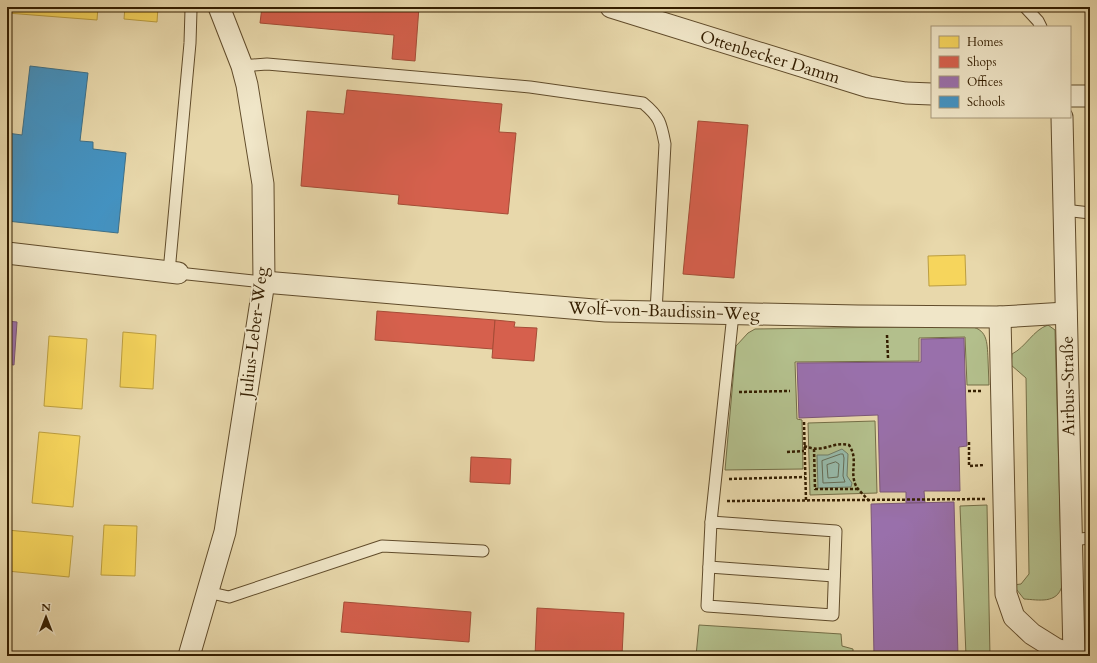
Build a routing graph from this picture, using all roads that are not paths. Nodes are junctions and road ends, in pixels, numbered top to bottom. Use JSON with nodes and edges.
{"nodes":[{"id":1,"x":219,"y":7,"type":"edge"},
{"id":2,"x":611,"y":7,"type":"edge"},
{"id":3,"x":1025,"y":7,"type":"edge"},
{"id":4,"x":191,"y":10,"type":"dead end"},
{"id":5,"x":1041,"y":26,"type":"edge"},
{"id":6,"x":242,"y":66,"type":"junction"},
{"id":7,"x":931,"y":94,"type":"edge"},
{"id":8,"x":1071,"y":96,"type":"edge"},
{"id":9,"x":1090,"y":96,"type":"edge"},
{"id":10,"x":1062,"y":118,"type":"edge"},
{"id":11,"x":1064,"y":210,"type":"junction"},
{"id":12,"x":1090,"y":213,"type":"edge"},
{"id":13,"x":7,"y":253,"type":"edge"},
{"id":14,"x":173,"y":273,"type":"junction"},
{"id":15,"x":264,"y":282,"type":"junction"},
{"id":16,"x":656,"y":312,"type":"junction"},
{"id":17,"x":1066,"y":313,"type":"junction"},
{"id":18,"x":733,"y":314,"type":"junction"},
{"id":19,"x":1000,"y":317,"type":"junction"},
{"id":20,"x":711,"y":522,"type":"junction"},
{"id":21,"x":1081,"y":539,"type":"edge"},
{"id":22,"x":483,"y":551,"type":"dead end"},
{"id":23,"x":709,"y":567,"type":"junction"},
{"id":24,"x":834,"y":576,"type":"junction"},
{"id":25,"x":207,"y":592,"type":"junction"},
{"id":26,"x":1074,"y":655,"type":"edge"},
{"id":27,"x":188,"y":656,"type":"edge"}],
"edges":[{"from":1,"to":6,"type":"street","name":"Julius-Leber-Weg"},
{"from":2,"to":7,"type":"street","name":"Ottenbecker Damm"},
{"from":3,"to":5,"type":"lane"},
{"from":4,"to":14,"type":"lane"},
{"from":6,"to":15,"type":"street","name":"Julius-Leber-Weg"},
{"from":6,"to":16,"type":"lane"},
{"from":8,"to":9,"type":"street"},
{"from":10,"to":11,"type":"street","name":"Airbus-Straße"},
{"from":11,"to":12,"type":"lane"},
{"from":11,"to":17,"type":"street","name":"Airbus-Straße"},
{"from":13,"to":14,"type":"street"},
{"from":14,"to":15,"type":"lane"},
{"from":15,"to":16,"type":"street","name":"Wolf-von-Baudissin-Weg"},
{"from":15,"to":25,"type":"street","name":"Julius-Leber-Weg"},
{"from":16,"to":18,"type":"street","name":"Wolf-von-Baudissin-Weg"},
{"from":17,"to":19,"type":"street","name":"Wolf-von-Baudissin-Weg"},
{"from":17,"to":21,"type":"street","name":"Airbus-Straße"},
{"from":18,"to":19,"type":"street","name":"Wolf-von-Baudissin-Weg"},
{"from":18,"to":20,"type":"lane"},
{"from":19,"to":26,"type":"street","name":"Airbus-Straße"},
{"from":20,"to":23,"type":"lane"},
{"from":20,"to":24,"type":"lane"},
{"from":21,"to":26,"type":"street","name":"Airbus-Straße"},
{"from":22,"to":25,"type":"lane"},
{"from":23,"to":24,"type":"lane"},
{"from":23,"to":24,"type":"lane"},
{"from":25,"to":27,"type":"street","name":"Julius-Leber-Weg"}]}
